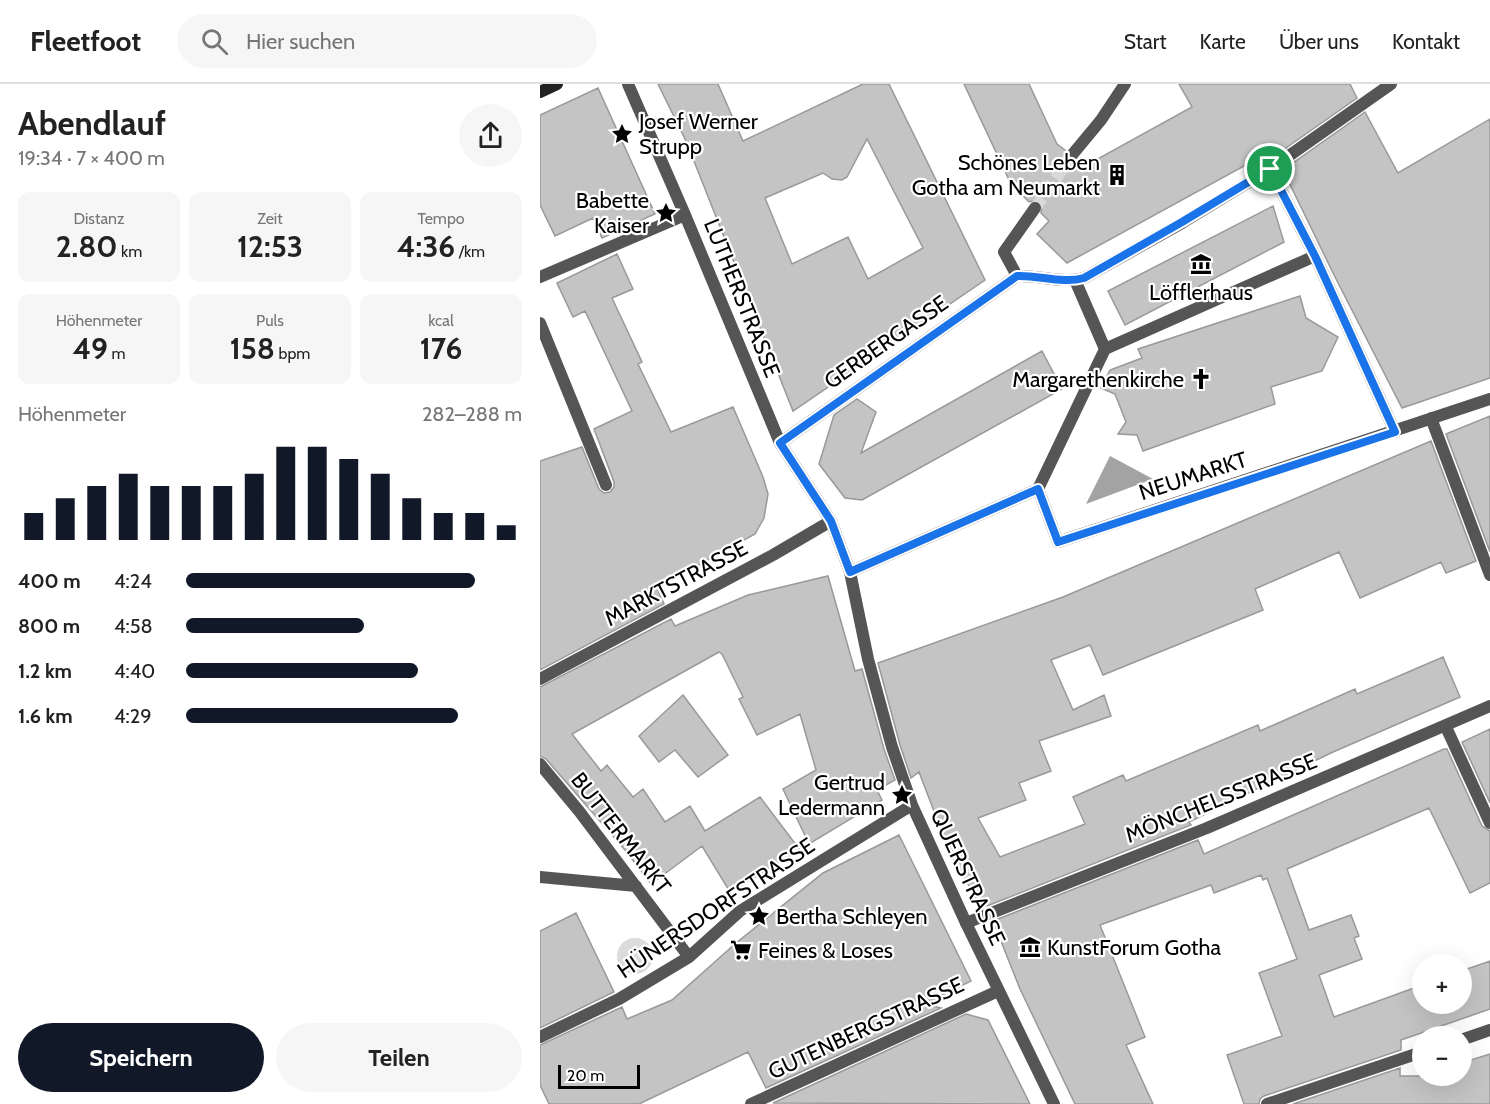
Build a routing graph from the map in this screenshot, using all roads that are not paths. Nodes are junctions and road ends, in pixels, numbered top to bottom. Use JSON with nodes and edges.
{"nodes":[{"id":1,"x":557,"y":84,"type":"edge"},
{"id":2,"x":628,"y":84,"type":"edge"},
{"id":3,"x":1125,"y":84,"type":"edge"},
{"id":4,"x":1391,"y":84,"type":"edge"},
{"id":5,"x":540,"y":92,"type":"edge"},
{"id":6,"x":1072,"y":155,"type":"tunnel mouth"},
{"id":7,"x":1270,"y":169,"type":"junction"},
{"id":8,"x":1035,"y":208,"type":"tunnel mouth"},
{"id":9,"x":685,"y":215,"type":"junction"},
{"id":10,"x":1315,"y":256,"type":"junction"},
{"id":11,"x":1017,"y":276,"type":"junction"},
{"id":12,"x":540,"y":277,"type":"edge"},
{"id":13,"x":1075,"y":280,"type":"junction"},
{"id":14,"x":540,"y":323,"type":"edge"},
{"id":15,"x":1105,"y":349,"type":"junction"},
{"id":16,"x":1490,"y":399,"type":"edge"},
{"id":17,"x":1431,"y":418,"type":"junction"},
{"id":18,"x":1395,"y":432,"type":"junction"},
{"id":19,"x":780,"y":443,"type":"junction"},
{"id":20,"x":606,"y":485,"type":"dead end"},
{"id":21,"x":1038,"y":489,"type":"junction"},
{"id":22,"x":831,"y":521,"type":"junction"},
{"id":23,"x":850,"y":572,"type":"junction"},
{"id":24,"x":1490,"y":575,"type":"edge"},
{"id":25,"x":540,"y":680,"type":"edge"},
{"id":26,"x":1490,"y":706,"type":"edge"},
{"id":27,"x":1446,"y":727,"type":"junction"},
{"id":28,"x":540,"y":764,"type":"edge"},
{"id":29,"x":912,"y":804,"type":"junction"},
{"id":30,"x":1490,"y":823,"type":"edge"},
{"id":31,"x":540,"y":877,"type":"edge"},
{"id":32,"x":636,"y":886,"type":"junction"},
{"id":33,"x":966,"y":923,"type":"junction"},
{"id":34,"x":689,"y":957,"type":"junction"},
{"id":35,"x":998,"y":991,"type":"junction"},
{"id":36,"x":1490,"y":1030,"type":"edge"},
{"id":37,"x":1472,"y":1036,"type":"edge"},
{"id":38,"x":540,"y":1037,"type":"edge"},
{"id":39,"x":1412,"y":1055,"type":"edge"},
{"id":40,"x":752,"y":1104,"type":"edge"},
{"id":41,"x":1054,"y":1104,"type":"edge"},
{"id":42,"x":1267,"y":1104,"type":"edge"}],
"edges":[{"from":1,"to":5,"type":"main road"},
{"from":2,"to":9,"type":"street","name":"LUTHERSTRASSE"},
{"from":3,"to":6,"type":"street"},
{"from":4,"to":7,"type":"street"},
{"from":7,"to":10,"type":"street"},
{"from":7,"to":13,"type":"street"},
{"from":8,"to":11,"type":"street"},
{"from":9,"to":12,"type":"street"},
{"from":9,"to":19,"type":"street","name":"LUTHERSTRASSE"},
{"from":10,"to":15,"type":"street"},
{"from":10,"to":18,"type":"street"},
{"from":11,"to":13,"type":"street"},
{"from":11,"to":19,"type":"street","name":"GERBERGASSE"},
{"from":13,"to":15,"type":"street"},
{"from":14,"to":20,"type":"street"},
{"from":15,"to":21,"type":"street"},
{"from":16,"to":17,"type":"street"},
{"from":17,"to":18,"type":"street"},
{"from":17,"to":24,"type":"street"},
{"from":18,"to":21,"type":"street","name":"NEUMARKT"},
{"from":19,"to":22,"type":"street","name":"LUTHERSTRASSE"},
{"from":21,"to":23,"type":"street"},
{"from":22,"to":23,"type":"street"},
{"from":22,"to":25,"type":"street","name":"MARKTSTRASSE"},
{"from":23,"to":29,"type":"street","name":"QUERSTRASSE"},
{"from":26,"to":27,"type":"street","name":"MÖNCHELSSTRASSE"},
{"from":27,"to":30,"type":"street"},
{"from":27,"to":33,"type":"street","name":"MÖNCHELSSTRASSE"},
{"from":28,"to":32,"type":"street","name":"BUTTERMARKT"},
{"from":29,"to":33,"type":"street","name":"QUERSTRASSE"},
{"from":29,"to":34,"type":"street","name":"HÜNERSDORFSTRASSE"},
{"from":31,"to":32,"type":"street"},
{"from":32,"to":34,"type":"street","name":"BUTTERMARKT"},
{"from":33,"to":35,"type":"street","name":"QUERSTRASSE"},
{"from":34,"to":38,"type":"street","name":"HÜNERSDORFSTRASSE"},
{"from":35,"to":40,"type":"street","name":"GUTENBERGSTRASSE"},
{"from":35,"to":41,"type":"street","name":"QUERSTRASSE"},
{"from":36,"to":37,"type":"street"},
{"from":39,"to":42,"type":"street"}]}
